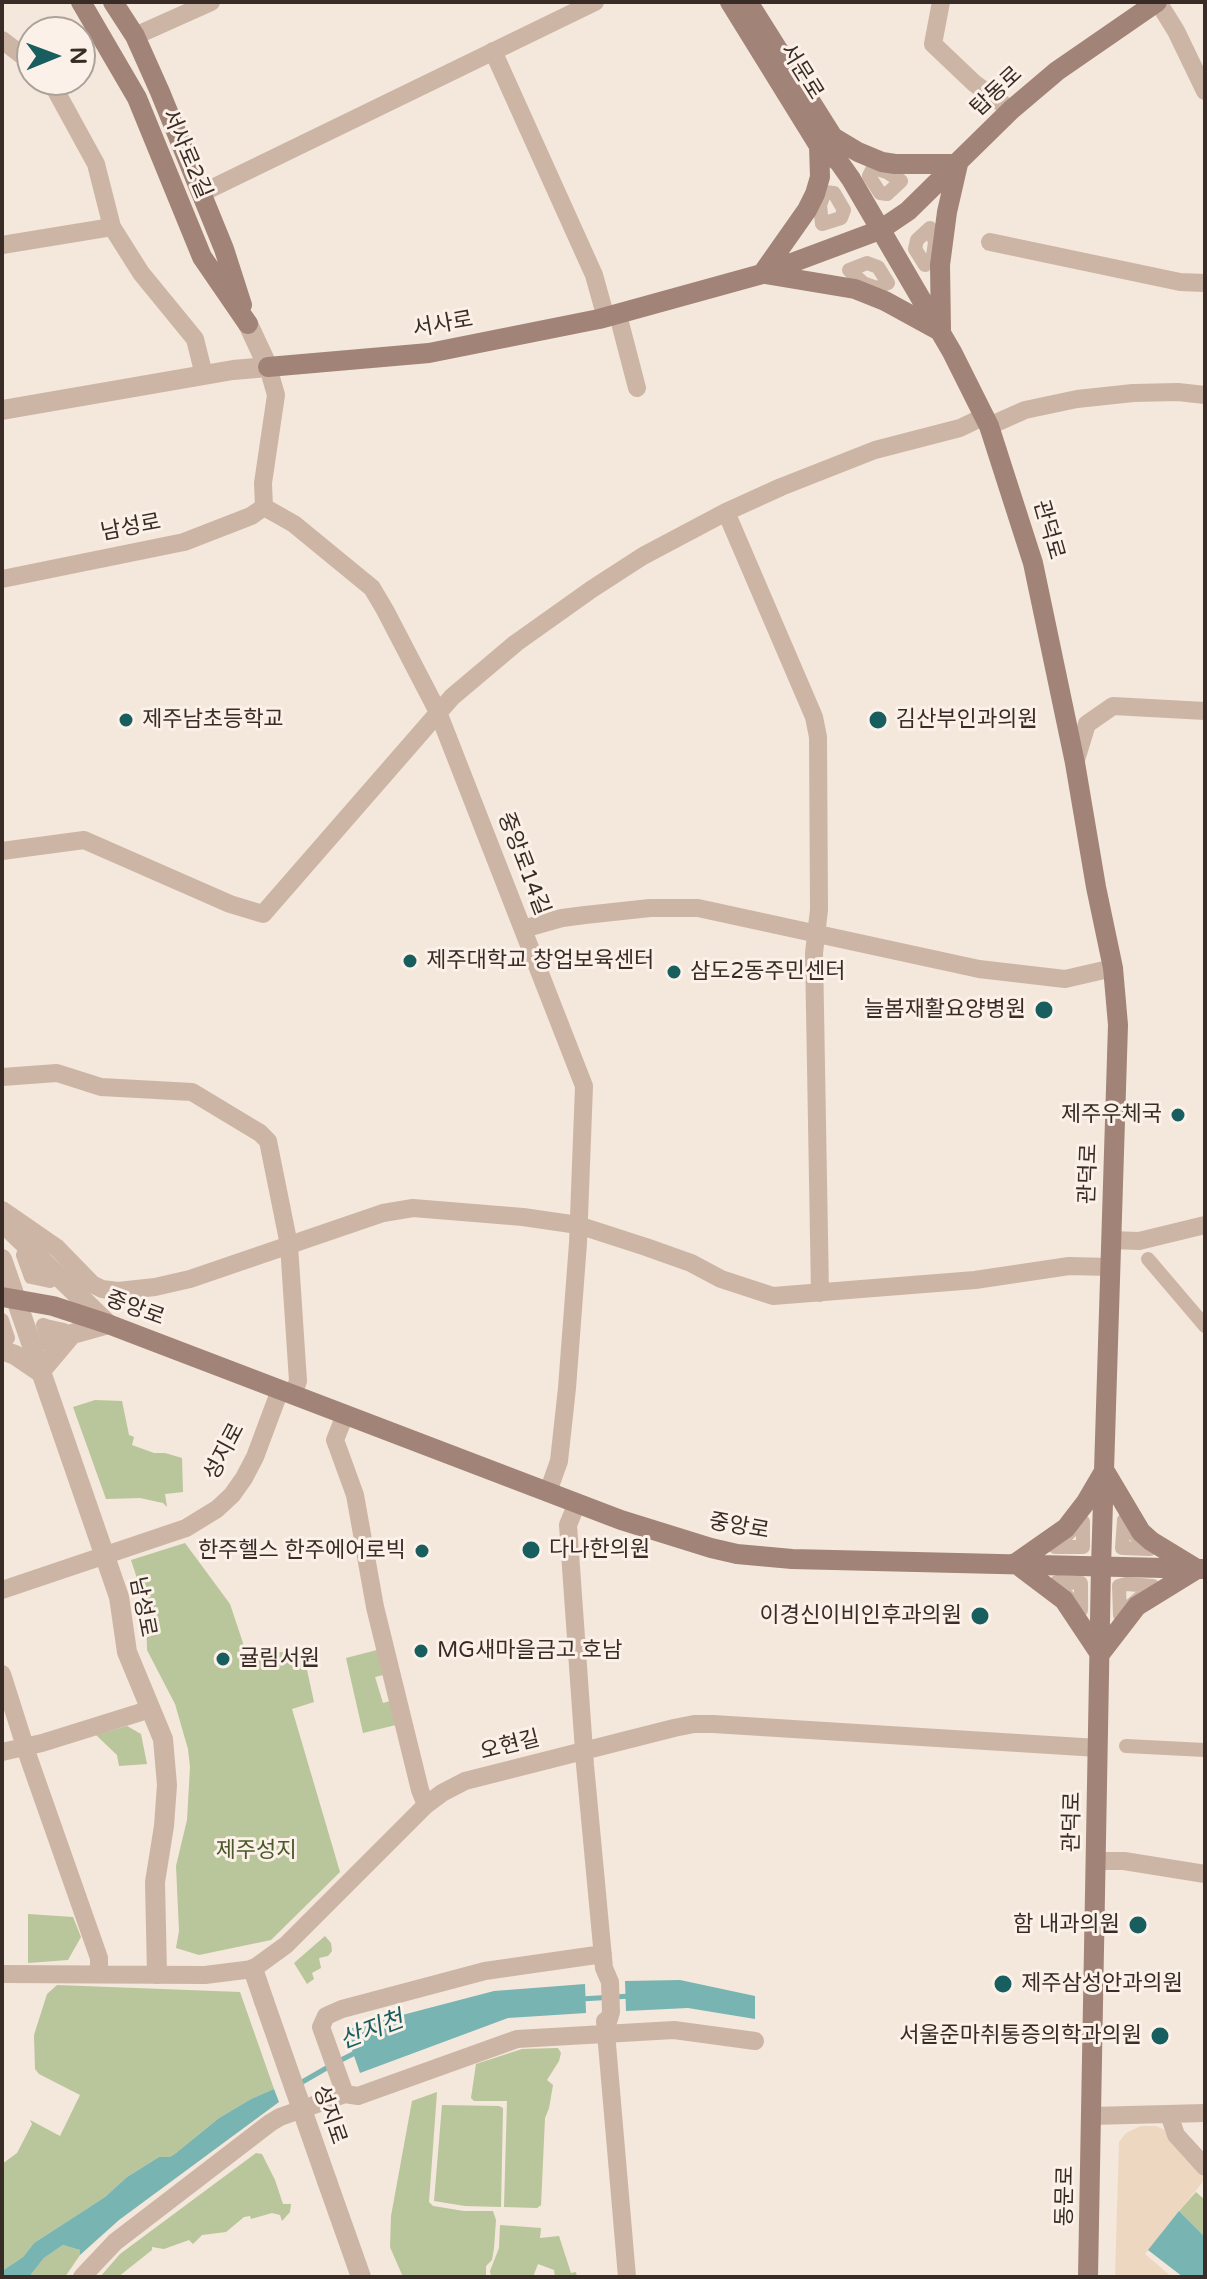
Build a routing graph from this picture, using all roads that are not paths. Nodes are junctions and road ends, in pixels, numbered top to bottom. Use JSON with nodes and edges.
{"nodes":[{"id":1,"x":81,"y":2,"type":"edge"},
{"id":2,"x":113,"y":2,"type":"edge"},
{"id":3,"x":211,"y":2,"type":"edge"},
{"id":4,"x":595,"y":2,"type":"edge"},
{"id":5,"x":730,"y":2,"type":"edge"},
{"id":6,"x":748,"y":2,"type":"edge"},
{"id":7,"x":941,"y":2,"type":"edge"},
{"id":8,"x":1157,"y":2,"type":"edge"},
{"id":9,"x":135,"y":36,"type":"junction"},
{"id":10,"x":493,"y":51,"type":"junction"},
{"id":11,"x":1205,"y":91,"type":"edge"},
{"id":12,"x":59,"y":96,"type":"edge"},
{"id":13,"x":1011,"y":110,"type":"junction"},
{"id":14,"x":826,"y":141,"type":"junction"},
{"id":15,"x":958,"y":164,"type":"junction"},
{"id":16,"x":202,"y":193,"type":"junction"},
{"id":17,"x":112,"y":227,"type":"junction"},
{"id":18,"x":880,"y":230,"type":"junction"},
{"id":19,"x":990,"y":242,"type":"dead end"},
{"id":20,"x":2,"y":245,"type":"edge"},
{"id":21,"x":762,"y":274,"type":"junction"},
{"id":22,"x":1205,"y":283,"type":"edge"},
{"id":23,"x":612,"y":316,"type":"junction"},
{"id":24,"x":248,"y":324,"type":"junction"},
{"id":25,"x":941,"y":332,"type":"junction"},
{"id":26,"x":268,"y":367,"type":"junction"},
{"id":27,"x":204,"y":375,"type":"junction"},
{"id":28,"x":637,"y":388,"type":"dead end"},
{"id":29,"x":1205,"y":395,"type":"edge"},
{"id":30,"x":2,"y":410,"type":"edge"},
{"id":31,"x":987,"y":421,"type":"junction"},
{"id":32,"x":264,"y":507,"type":"junction"},
{"id":33,"x":726,"y":512,"type":"junction"},
{"id":34,"x":2,"y":579,"type":"edge"},
{"id":35,"x":1205,"y":711,"type":"edge"},
{"id":36,"x":438,"y":712,"type":"junction"},
{"id":37,"x":1075,"y":763,"type":"junction"},
{"id":38,"x":2,"y":851,"type":"edge"},
{"id":39,"x":523,"y":929,"type":"junction"},
{"id":40,"x":815,"y":934,"type":"junction"},
{"id":41,"x":1113,"y":968,"type":"junction"},
{"id":42,"x":2,"y":1077,"type":"edge"},
{"id":43,"x":2,"y":1210,"type":"edge"},
{"id":44,"x":2,"y":1223,"type":"edge"},
{"id":45,"x":578,"y":1225,"type":"junction"},
{"id":46,"x":1205,"y":1225,"type":"edge"},
{"id":47,"x":1111,"y":1240,"type":"junction"},
{"id":48,"x":289,"y":1245,"type":"junction"},
{"id":49,"x":2,"y":1256,"type":"edge"},
{"id":50,"x":1148,"y":1259,"type":"dead end"},
{"id":51,"x":1110,"y":1267,"type":"junction"},
{"id":52,"x":820,"y":1293,"type":"junction"},
{"id":53,"x":8,"y":1298,"type":"edge"},
{"id":54,"x":2,"y":1320,"type":"edge"},
{"id":55,"x":108,"y":1324,"type":"junction"},
{"id":56,"x":1205,"y":1326,"type":"edge"},
{"id":57,"x":2,"y":1336,"type":"edge"},
{"id":58,"x":2,"y":1350,"type":"edge"},
{"id":59,"x":40,"y":1372,"type":"junction"},
{"id":60,"x":286,"y":1392,"type":"junction"},
{"id":61,"x":345,"y":1415,"type":"junction"},
{"id":62,"x":1104,"y":1469,"type":"junction"},
{"id":63,"x":548,"y":1492,"type":"junction"},
{"id":64,"x":577,"y":1503,"type":"junction"},
{"id":65,"x":105,"y":1554,"type":"junction"},
{"id":66,"x":1015,"y":1563,"type":"junction"},
{"id":67,"x":1101,"y":1566,"type":"junction"},
{"id":68,"x":1201,"y":1569,"type":"edge"},
{"id":69,"x":2,"y":1590,"type":"edge"},
{"id":70,"x":1100,"y":1654,"type":"junction"},
{"id":71,"x":2,"y":1674,"type":"edge"},
{"id":72,"x":151,"y":1709,"type":"junction"},
{"id":73,"x":25,"y":1746,"type":"junction"},
{"id":74,"x":1126,"y":1746,"type":"dead end"},
{"id":75,"x":1098,"y":1748,"type":"junction"},
{"id":76,"x":1205,"y":1750,"type":"edge"},
{"id":77,"x":2,"y":1752,"type":"edge"},
{"id":78,"x":584,"y":1752,"type":"junction"},
{"id":79,"x":426,"y":1805,"type":"junction"},
{"id":80,"x":1096,"y":1861,"type":"junction"},
{"id":81,"x":1205,"y":1874,"type":"edge"},
{"id":82,"x":253,"y":1969,"type":"junction"},
{"id":83,"x":604,"y":1972,"type":"junction"},
{"id":84,"x":2,"y":1974,"type":"edge"},
{"id":85,"x":99,"y":1974,"type":"junction"},
{"id":86,"x":157,"y":1974,"type":"junction"},
{"id":87,"x":607,"y":2020,"type":"junction"},
{"id":88,"x":755,"y":2041,"type":"dead end"},
{"id":89,"x":342,"y":2087,"type":"junction"},
{"id":90,"x":1205,"y":2113,"type":"edge"},
{"id":91,"x":1169,"y":2114,"type":"junction"},
{"id":92,"x":1091,"y":2116,"type":"junction"},
{"id":93,"x":1205,"y":2167,"type":"edge"},
{"id":94,"x":82,"y":2277,"type":"edge"},
{"id":95,"x":361,"y":2277,"type":"edge"},
{"id":96,"x":627,"y":2277,"type":"edge"},
{"id":97,"x":1088,"y":2277,"type":"edge"}],
"edges":[{"from":1,"to":24,"type":"main road","name":"서사로2길"},
{"from":2,"to":9,"type":"main road","name":"서사로2길"},
{"from":3,"to":9,"type":"street"},
{"from":4,"to":10,"type":"street"},
{"from":5,"to":14,"type":"main road","name":"서문로"},
{"from":6,"to":14,"type":"main road","name":"서문로"},
{"from":7,"to":13,"type":"street"},
{"from":8,"to":11,"type":"street"},
{"from":8,"to":13,"type":"main road","name":"탑동로"},
{"from":9,"to":16,"type":"main road","name":"서사로2길"},
{"from":10,"to":16,"type":"street"},
{"from":10,"to":23,"type":"street"},
{"from":12,"to":17,"type":"street"},
{"from":13,"to":15,"type":"main road","name":"탑동로"},
{"from":14,"to":15,"type":"main road"},
{"from":14,"to":18,"type":"main road","name":"서문로"},
{"from":14,"to":21,"type":"main road"},
{"from":15,"to":18,"type":"main road","name":"탑동로"},
{"from":15,"to":25,"type":"main road"},
{"from":16,"to":24,"type":"main road","name":"서사로2길"},
{"from":17,"to":20,"type":"street"},
{"from":17,"to":27,"type":"street"},
{"from":18,"to":21,"type":"main road","name":"서사로"},
{"from":18,"to":25,"type":"main road","name":"관덕로"},
{"from":19,"to":22,"type":"street"},
{"from":21,"to":23,"type":"main road","name":"서사로"},
{"from":21,"to":25,"type":"main road"},
{"from":23,"to":26,"type":"main road","name":"서사로"},
{"from":23,"to":28,"type":"street"},
{"from":24,"to":26,"type":"street","name":"서사로2길"},
{"from":25,"to":31,"type":"main road","name":"관덕로"},
{"from":26,"to":27,"type":"street","name":"서사로"},
{"from":26,"to":32,"type":"street"},
{"from":27,"to":30,"type":"street","name":"서사로"},
{"from":29,"to":31,"type":"street"},
{"from":31,"to":33,"type":"street"},
{"from":31,"to":37,"type":"main road","name":"관덕로"},
{"from":32,"to":34,"type":"street","name":"남성로"},
{"from":32,"to":36,"type":"street","name":"중앙로14길"},
{"from":33,"to":36,"type":"street"},
{"from":33,"to":40,"type":"street"},
{"from":35,"to":37,"type":"street"},
{"from":36,"to":38,"type":"street"},
{"from":36,"to":39,"type":"street","name":"중앙로14길"},
{"from":37,"to":41,"type":"main road","name":"관덕로"},
{"from":39,"to":40,"type":"street"},
{"from":39,"to":45,"type":"street","name":"중앙로14길"},
{"from":40,"to":41,"type":"street"},
{"from":40,"to":52,"type":"street"},
{"from":41,"to":47,"type":"main road","name":"관덕로"},
{"from":42,"to":48,"type":"street"},
{"from":43,"to":48,"type":"street"},
{"from":44,"to":49,"type":"street","name":"남성로"},
{"from":44,"to":55,"type":"street"},
{"from":45,"to":48,"type":"street"},
{"from":45,"to":52,"type":"street"},
{"from":45,"to":63,"type":"street","name":"중앙로14길"},
{"from":46,"to":47,"type":"street"},
{"from":47,"to":51,"type":"main road","name":"관덕로"},
{"from":48,"to":60,"type":"street"},
{"from":49,"to":53,"type":"street","name":"남성로"},
{"from":50,"to":56,"type":"street"},
{"from":51,"to":52,"type":"street"},
{"from":51,"to":62,"type":"main road","name":"관덕로"},
{"from":53,"to":55,"type":"main road","name":"중앙로"},
{"from":53,"to":59,"type":"street","name":"남성로"},
{"from":54,"to":57,"type":"street"},
{"from":55,"to":59,"type":"street"},
{"from":55,"to":60,"type":"main road","name":"중앙로"},
{"from":58,"to":59,"type":"street"},
{"from":59,"to":65,"type":"street","name":"남성로"},
{"from":60,"to":61,"type":"main road","name":"중앙로"},
{"from":60,"to":65,"type":"street","name":"성지로"},
{"from":61,"to":63,"type":"main road","name":"중앙로"},
{"from":61,"to":79,"type":"street"},
{"from":62,"to":66,"type":"main road"},
{"from":62,"to":67,"type":"main road","name":"관덕로"},
{"from":62,"to":68,"type":"main road"},
{"from":63,"to":64,"type":"main road","name":"중앙로"},
{"from":64,"to":66,"type":"main road","name":"중앙로"},
{"from":64,"to":78,"type":"street"},
{"from":65,"to":69,"type":"street","name":"성지로"},
{"from":65,"to":72,"type":"street","name":"남성로"},
{"from":66,"to":67,"type":"main road","name":"중앙로"},
{"from":66,"to":70,"type":"main road"},
{"from":67,"to":68,"type":"main road","name":"중앙로"},
{"from":67,"to":70,"type":"main road","name":"관덕로"},
{"from":68,"to":70,"type":"main road"},
{"from":70,"to":75,"type":"main road","name":"관덕로"},
{"from":71,"to":73,"type":"street"},
{"from":72,"to":73,"type":"street"},
{"from":72,"to":86,"type":"street","name":"남성로"},
{"from":73,"to":77,"type":"street"},
{"from":73,"to":85,"type":"street"},
{"from":74,"to":76,"type":"street"},
{"from":75,"to":78,"type":"street","name":"오현길"},
{"from":75,"to":80,"type":"main road","name":"관덕로"},
{"from":78,"to":79,"type":"street","name":"오현길"},
{"from":78,"to":83,"type":"street"},
{"from":79,"to":82,"type":"street","name":"오현길"},
{"from":80,"to":81,"type":"street"},
{"from":80,"to":92,"type":"main road","name":"관덕로"},
{"from":82,"to":86,"type":"street","name":"오현길"},
{"from":82,"to":95,"type":"street","name":"성지로","bridge":true},
{"from":83,"to":87,"type":"street"},
{"from":83,"to":89,"type":"street"},
{"from":84,"to":85,"type":"street","name":"오현길"},
{"from":85,"to":86,"type":"street","name":"오현길"},
{"from":87,"to":88,"type":"street"},
{"from":87,"to":89,"type":"street"},
{"from":87,"to":96,"type":"street"},
{"from":89,"to":94,"type":"street"},
{"from":90,"to":91,"type":"street"},
{"from":91,"to":92,"type":"street"},
{"from":91,"to":93,"type":"street"},
{"from":92,"to":97,"type":"main road","name":"동문로"}]}
